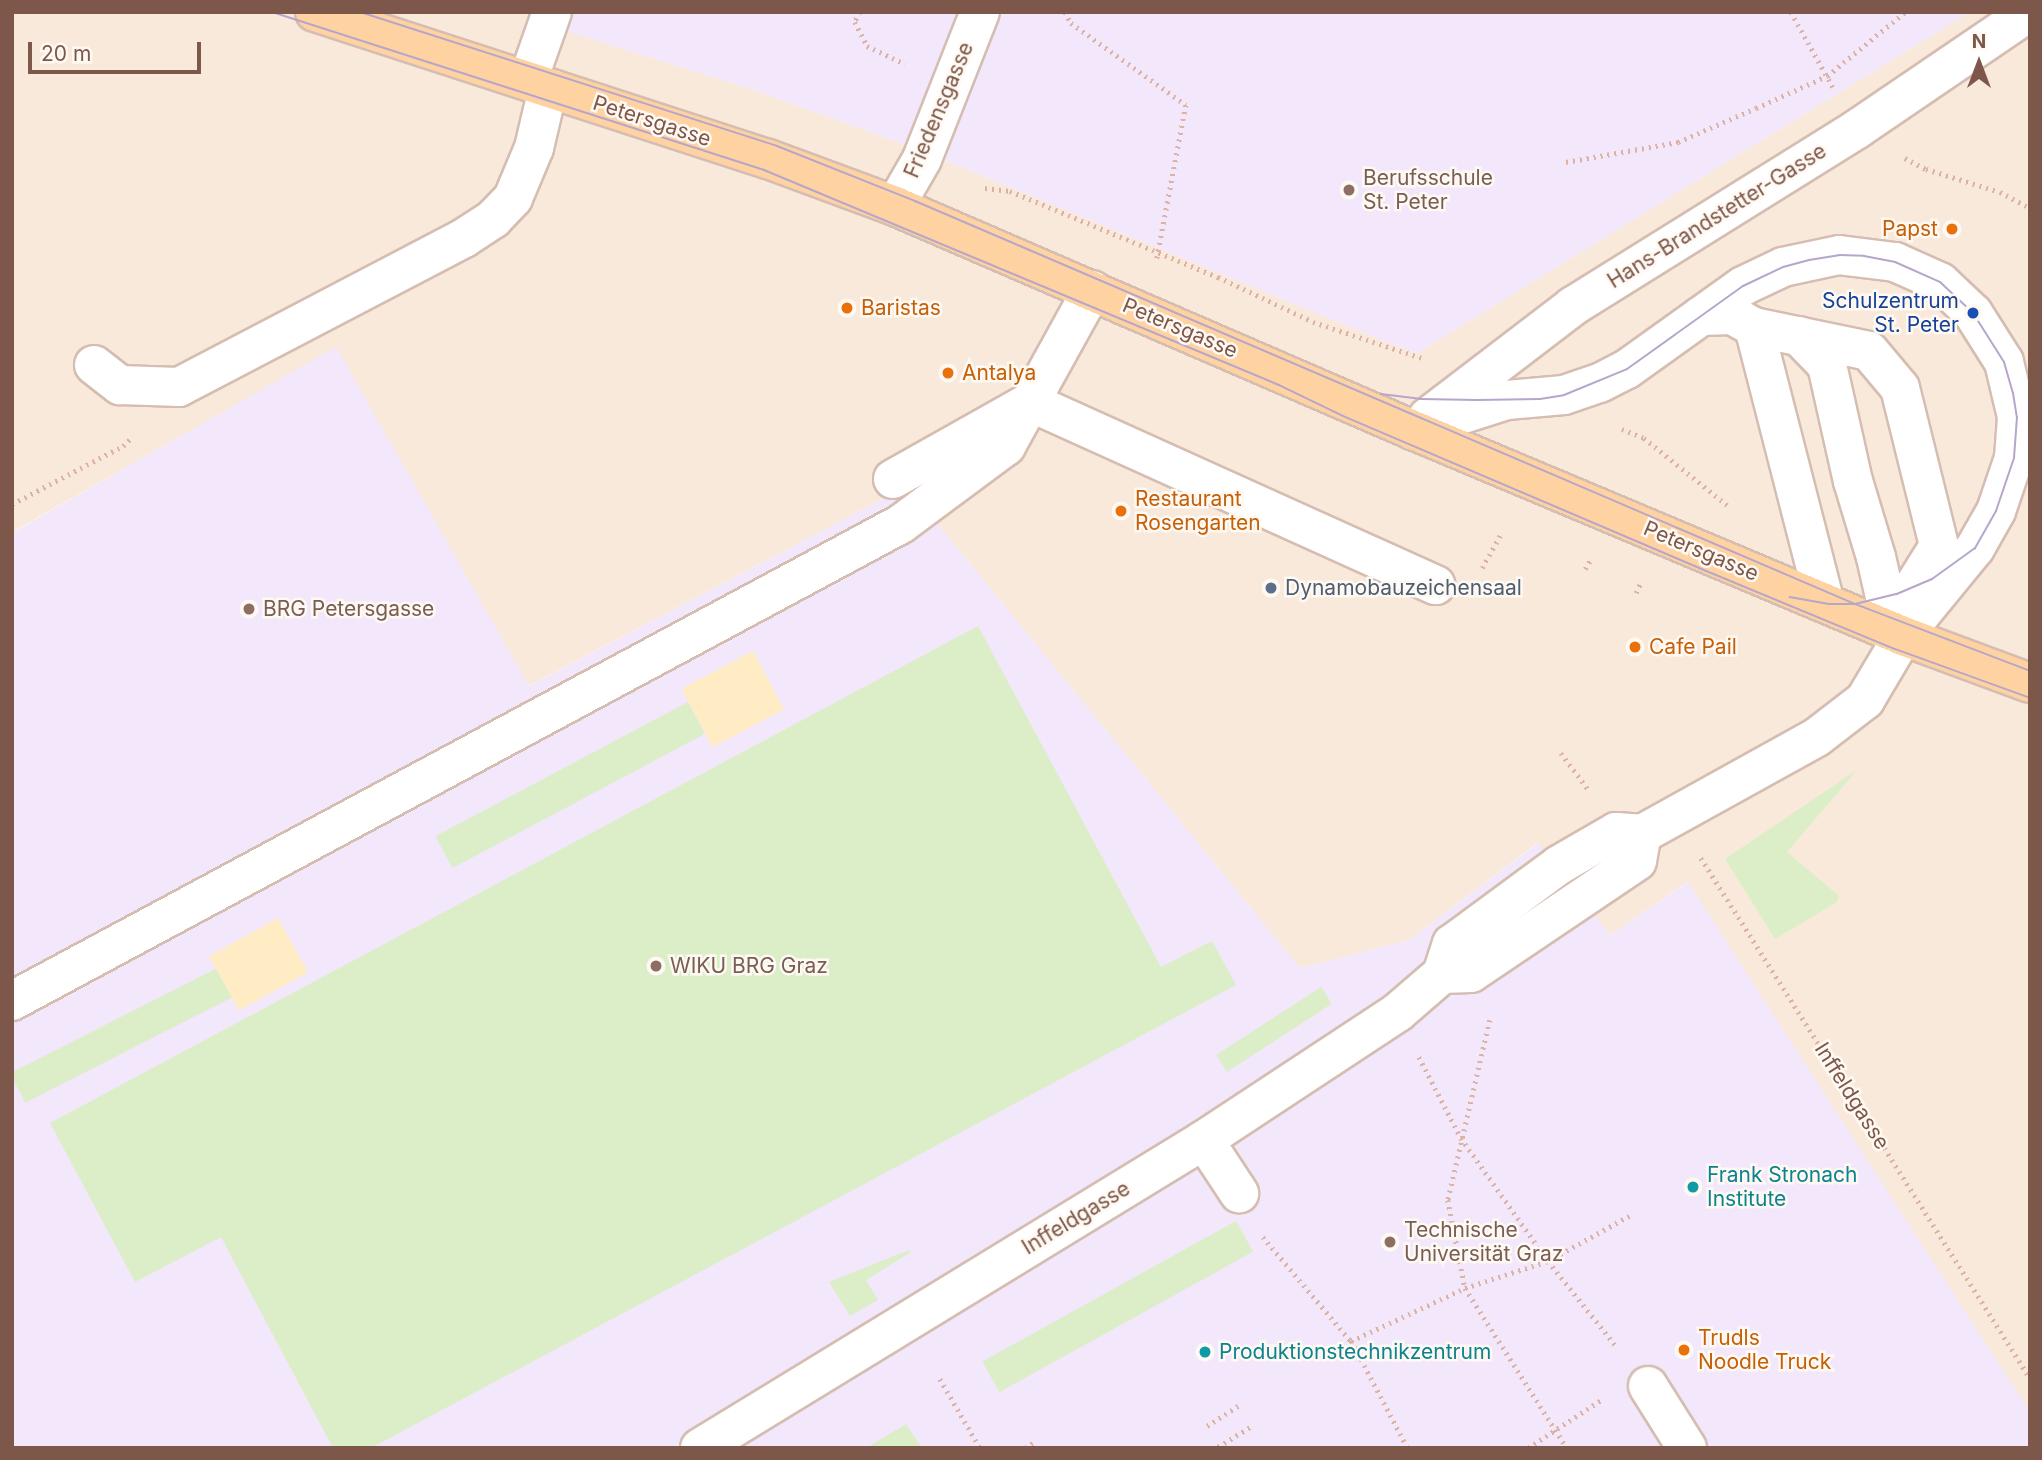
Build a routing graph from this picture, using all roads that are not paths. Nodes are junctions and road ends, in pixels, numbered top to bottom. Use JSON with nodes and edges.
{"nodes":[{"id":1,"x":315,"y":12,"type":"edge"},
{"id":2,"x":552,"y":12,"type":"edge"},
{"id":3,"x":980,"y":12,"type":"edge"},
{"id":4,"x":2029,"y":12,"type":"edge"},
{"id":5,"x":540,"y":84,"type":"junction"},
{"id":6,"x":895,"y":205,"type":"junction"},
{"id":7,"x":1092,"y":290,"type":"junction"},
{"id":8,"x":1701,"y":316,"type":"junction"},
{"id":9,"x":1754,"y":327,"type":"junction"},
{"id":10,"x":1799,"y":336,"type":"junction"},
{"id":11,"x":94,"y":365,"type":"dead end"},
{"id":12,"x":1030,"y":402,"type":"junction"},
{"id":13,"x":1413,"y":430,"type":"junction"},
{"id":14,"x":893,"y":479,"type":"dead end"},
{"id":15,"x":1436,"y":585,"type":"dead end"},
{"id":16,"x":1825,"y":603,"type":"junction"},
{"id":17,"x":1894,"y":632,"type":"junction"},
{"id":18,"x":2030,"y":683,"type":"edge"},
{"id":19,"x":12,"y":1001,"type":"edge"},
{"id":20,"x":1204,"y":1139,"type":"junction"},
{"id":21,"x":1239,"y":1193,"type":"dead end"},
{"id":22,"x":1644,"y":1381,"type":"road end"},
{"id":23,"x":700,"y":1448,"type":"edge"},
{"id":24,"x":1687,"y":1448,"type":"edge"}],
"edges":[{"from":1,"to":5,"type":"main road","name":"Petersgasse"},
{"from":2,"to":5,"type":"street"},
{"from":3,"to":6,"type":"street","name":"Friedensgasse"},
{"from":4,"to":13,"type":"street","name":"Hans-Brandstetter-Gasse"},
{"from":5,"to":6,"type":"main road","name":"Petersgasse"},
{"from":5,"to":11,"type":"street"},
{"from":6,"to":7,"type":"main road","name":"Petersgasse"},
{"from":7,"to":12,"type":"street"},
{"from":7,"to":13,"type":"main road","name":"Petersgasse"},
{"from":8,"to":9,"type":"street"},
{"from":8,"to":13,"type":"street"},
{"from":8,"to":17,"type":"street"},
{"from":9,"to":10,"type":"street"},
{"from":9,"to":16,"type":"street"},
{"from":10,"to":17,"type":"street"},
{"from":10,"to":17,"type":"street"},
{"from":12,"to":14,"type":"street"},
{"from":12,"to":15,"type":"street"},
{"from":12,"to":19,"type":"street"},
{"from":13,"to":16,"type":"main road","name":"Petersgasse"},
{"from":16,"to":17,"type":"main road","name":"Petersgasse"},
{"from":17,"to":18,"type":"main road","name":"Petersgasse"},
{"from":17,"to":20,"type":"street","name":"Inffeldgasse"},
{"from":20,"to":21,"type":"street"},
{"from":20,"to":23,"type":"street","name":"Inffeldgasse"},
{"from":22,"to":24,"type":"street"}]}
